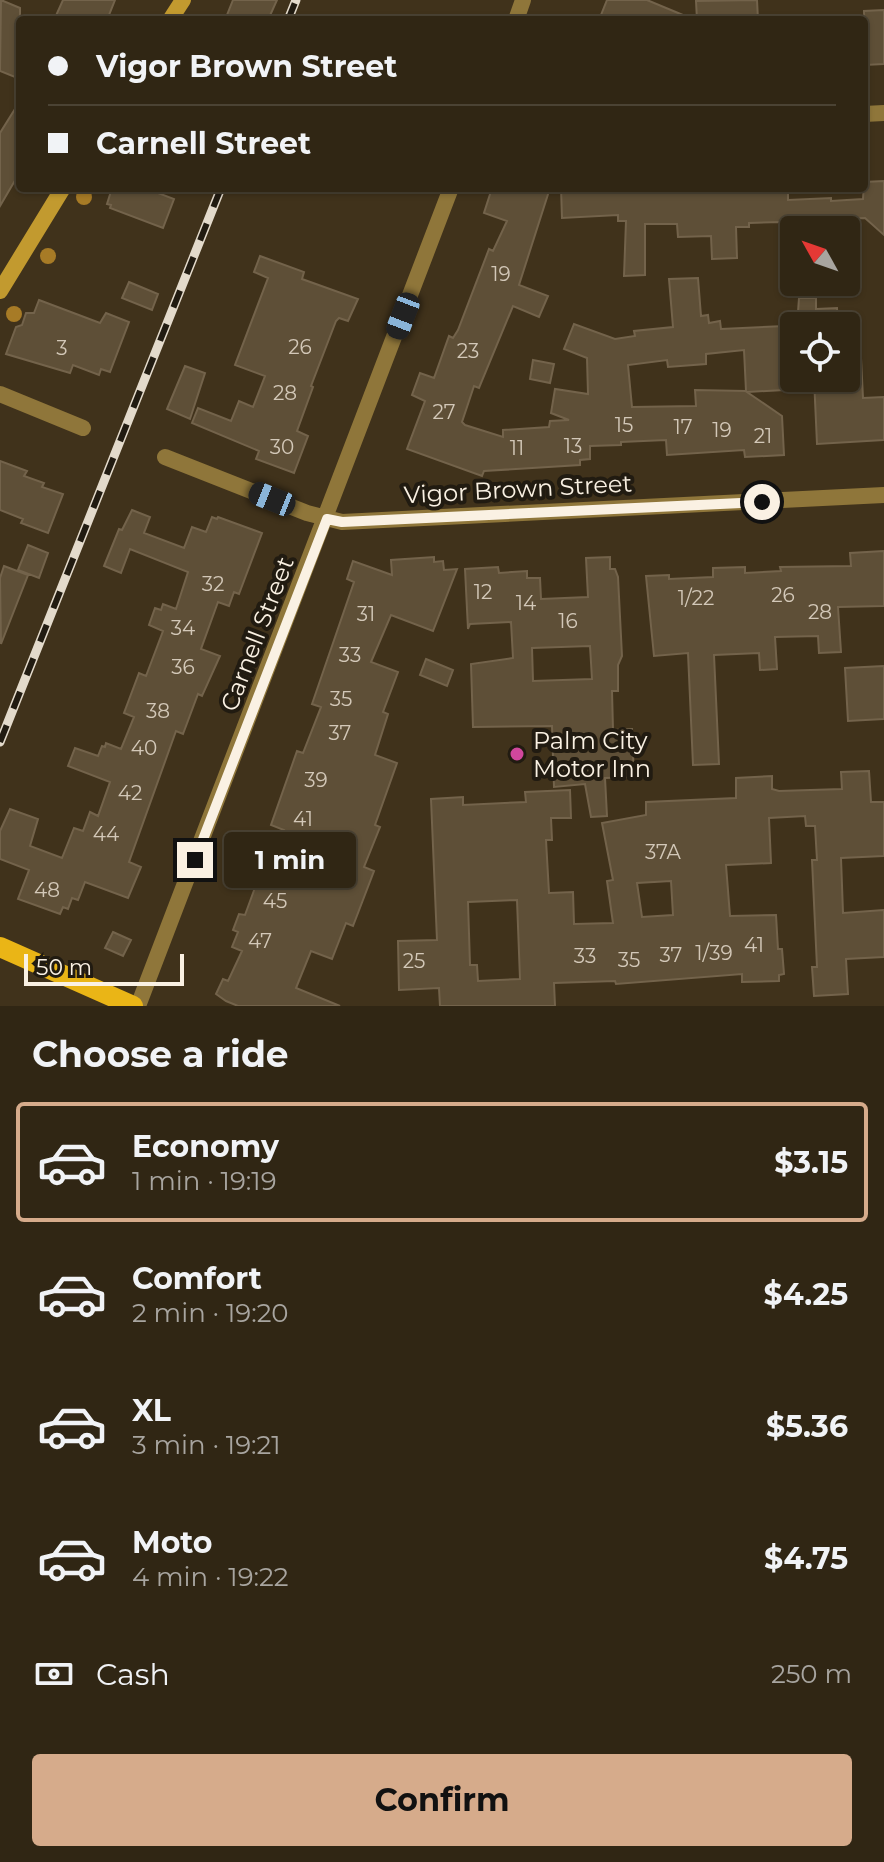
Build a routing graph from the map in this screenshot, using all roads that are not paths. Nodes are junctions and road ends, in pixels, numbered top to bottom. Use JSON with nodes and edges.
{"nodes":[{"id":1,"x":61,"y":192,"type":"edge"},
{"id":2,"x":450,"y":192,"type":"edge"},
{"id":3,"x":0,"y":291,"type":"edge"},
{"id":4,"x":0,"y":394,"type":"edge"},
{"id":5,"x":83,"y":428,"type":"dead end"},
{"id":6,"x":165,"y":457,"type":"dead end"},
{"id":7,"x":884,"y":495,"type":"edge"},
{"id":8,"x":327,"y":519,"type":"junction"},
{"id":9,"x":0,"y":947,"type":"edge"},
{"id":10,"x":136,"y":1006,"type":"edge"}],
"edges":[{"from":1,"to":3,"type":"main road"},
{"from":2,"to":8,"type":"street","name":"Carnell Street"},
{"from":4,"to":5,"type":"street"},
{"from":6,"to":8,"type":"street","name":"Vigor Brown Street"},
{"from":7,"to":8,"type":"street","name":"Vigor Brown Street"},
{"from":8,"to":10,"type":"street","name":"Carnell Street"},
{"from":9,"to":10,"type":"main road"}]}
